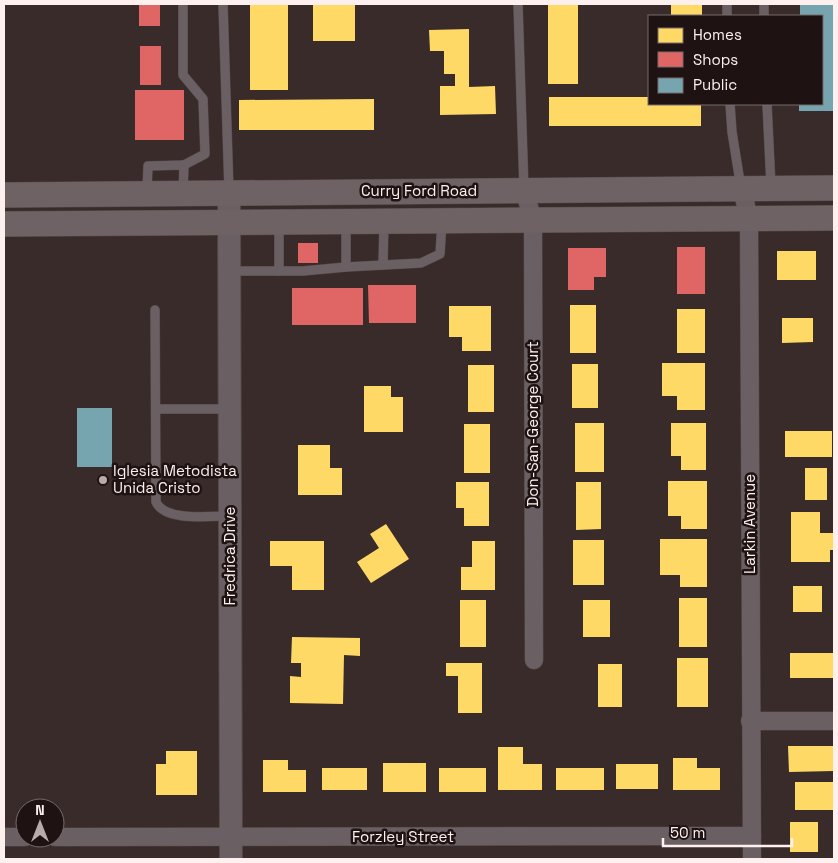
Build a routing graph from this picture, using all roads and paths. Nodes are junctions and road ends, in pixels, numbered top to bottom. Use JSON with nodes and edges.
{"nodes":[{"id":1,"x":183,"y":4,"type":"edge"},
{"id":2,"x":224,"y":4,"type":"edge"},
{"id":3,"x":518,"y":4,"type":"edge"},
{"id":4,"x":730,"y":105,"type":"edge"},
{"id":5,"x":767,"y":105,"type":"edge"},
{"id":6,"x":184,"y":166,"type":"junction"},
{"id":7,"x":771,"y":188,"type":"junction"},
{"id":8,"x":834,"y":188,"type":"edge"},
{"id":9,"x":742,"y":189,"type":"junction"},
{"id":10,"x":524,"y":190,"type":"junction"},
{"id":11,"x":229,"y":192,"type":"junction"},
{"id":12,"x":147,"y":193,"type":"junction"},
{"id":13,"x":183,"y":193,"type":"junction"},
{"id":14,"x":4,"y":195,"type":"edge"},
{"id":15,"x":834,"y":218,"type":"edge"},
{"id":16,"x":749,"y":219,"type":"junction"},
{"id":17,"x":533,"y":220,"type":"junction"},
{"id":18,"x":384,"y":221,"type":"junction"},
{"id":19,"x":442,"y":221,"type":"junction"},
{"id":20,"x":229,"y":222,"type":"junction"},
{"id":21,"x":279,"y":222,"type":"junction"},
{"id":22,"x":346,"y":222,"type":"junction"},
{"id":23,"x":4,"y":224,"type":"edge"},
{"id":24,"x":383,"y":265,"type":"junction"},
{"id":25,"x":346,"y":267,"type":"junction"},
{"id":26,"x":229,"y":271,"type":"junction"},
{"id":27,"x":278,"y":271,"type":"junction"},
{"id":28,"x":155,"y":310,"type":"dead end"},
{"id":29,"x":156,"y":409,"type":"junction"},
{"id":30,"x":229,"y":409,"type":"junction"},
{"id":31,"x":230,"y":516,"type":"junction"},
{"id":32,"x":534,"y":660,"type":"dead end"},
{"id":33,"x":750,"y":721,"type":"junction"},
{"id":34,"x":834,"y":721,"type":"edge"},
{"id":35,"x":752,"y":836,"type":"junction"},
{"id":36,"x":65,"y":838,"type":"edge"},
{"id":37,"x":231,"y":848,"type":"edge"},
{"id":38,"x":752,"y":859,"type":"edge"}],
"edges":[{"from":1,"to":6,"type":"lane"},
{"from":2,"to":11,"type":"lane"},
{"from":3,"to":10,"type":"lane"},
{"from":4,"to":9,"type":"lane"},
{"from":5,"to":7,"type":"lane"},
{"from":6,"to":12,"type":"lane"},
{"from":6,"to":13,"type":"lane"},
{"from":7,"to":8,"type":"main road","name":"Curry Ford Road"},
{"from":7,"to":9,"type":"main road","name":"Curry Ford Road"},
{"from":9,"to":10,"type":"main road","name":"Curry Ford Road"},
{"from":9,"to":16,"type":"street","name":"Larkin Avenue"},
{"from":10,"to":11,"type":"main road","name":"Curry Ford Road"},
{"from":10,"to":17,"type":"street","name":"Don-San-George Court"},
{"from":11,"to":13,"type":"main road","name":"Curry Ford Road"},
{"from":11,"to":20,"type":"street","name":"Fredrica Drive"},
{"from":12,"to":13,"type":"main road","name":"Curry Ford Road"},
{"from":12,"to":14,"type":"main road","name":"Curry Ford Road"},
{"from":15,"to":16,"type":"main road","name":"Curry Ford Road"},
{"from":16,"to":17,"type":"main road","name":"Curry Ford Road"},
{"from":16,"to":33,"type":"street","name":"Larkin Avenue"},
{"from":17,"to":19,"type":"main road","name":"Curry Ford Road"},
{"from":17,"to":32,"type":"street","name":"Don-San-George Court"},
{"from":18,"to":19,"type":"main road","name":"Curry Ford Road"},
{"from":18,"to":22,"type":"main road","name":"Curry Ford Road"},
{"from":18,"to":24,"type":"lane"},
{"from":19,"to":24,"type":"lane"},
{"from":20,"to":21,"type":"main road","name":"Curry Ford Road"},
{"from":20,"to":23,"type":"main road","name":"Curry Ford Road"},
{"from":20,"to":26,"type":"street","name":"Fredrica Drive"},
{"from":21,"to":22,"type":"main road","name":"Curry Ford Road"},
{"from":21,"to":27,"type":"lane"},
{"from":22,"to":25,"type":"lane"},
{"from":24,"to":25,"type":"lane"},
{"from":25,"to":27,"type":"lane"},
{"from":26,"to":27,"type":"lane"},
{"from":26,"to":30,"type":"street","name":"Fredrica Drive"},
{"from":28,"to":29,"type":"lane"},
{"from":29,"to":30,"type":"lane"},
{"from":29,"to":31,"type":"lane"},
{"from":30,"to":31,"type":"street","name":"Fredrica Drive"},
{"from":31,"to":37,"type":"street","name":"Fredrica Drive"},
{"from":33,"to":34,"type":"street"},
{"from":33,"to":35,"type":"street","name":"Larkin Avenue"},
{"from":35,"to":37,"type":"street","name":"Forzley Street"},
{"from":35,"to":38,"type":"street","name":"Larkin Avenue"},
{"from":36,"to":37,"type":"street","name":"Forzley Street"}]}
